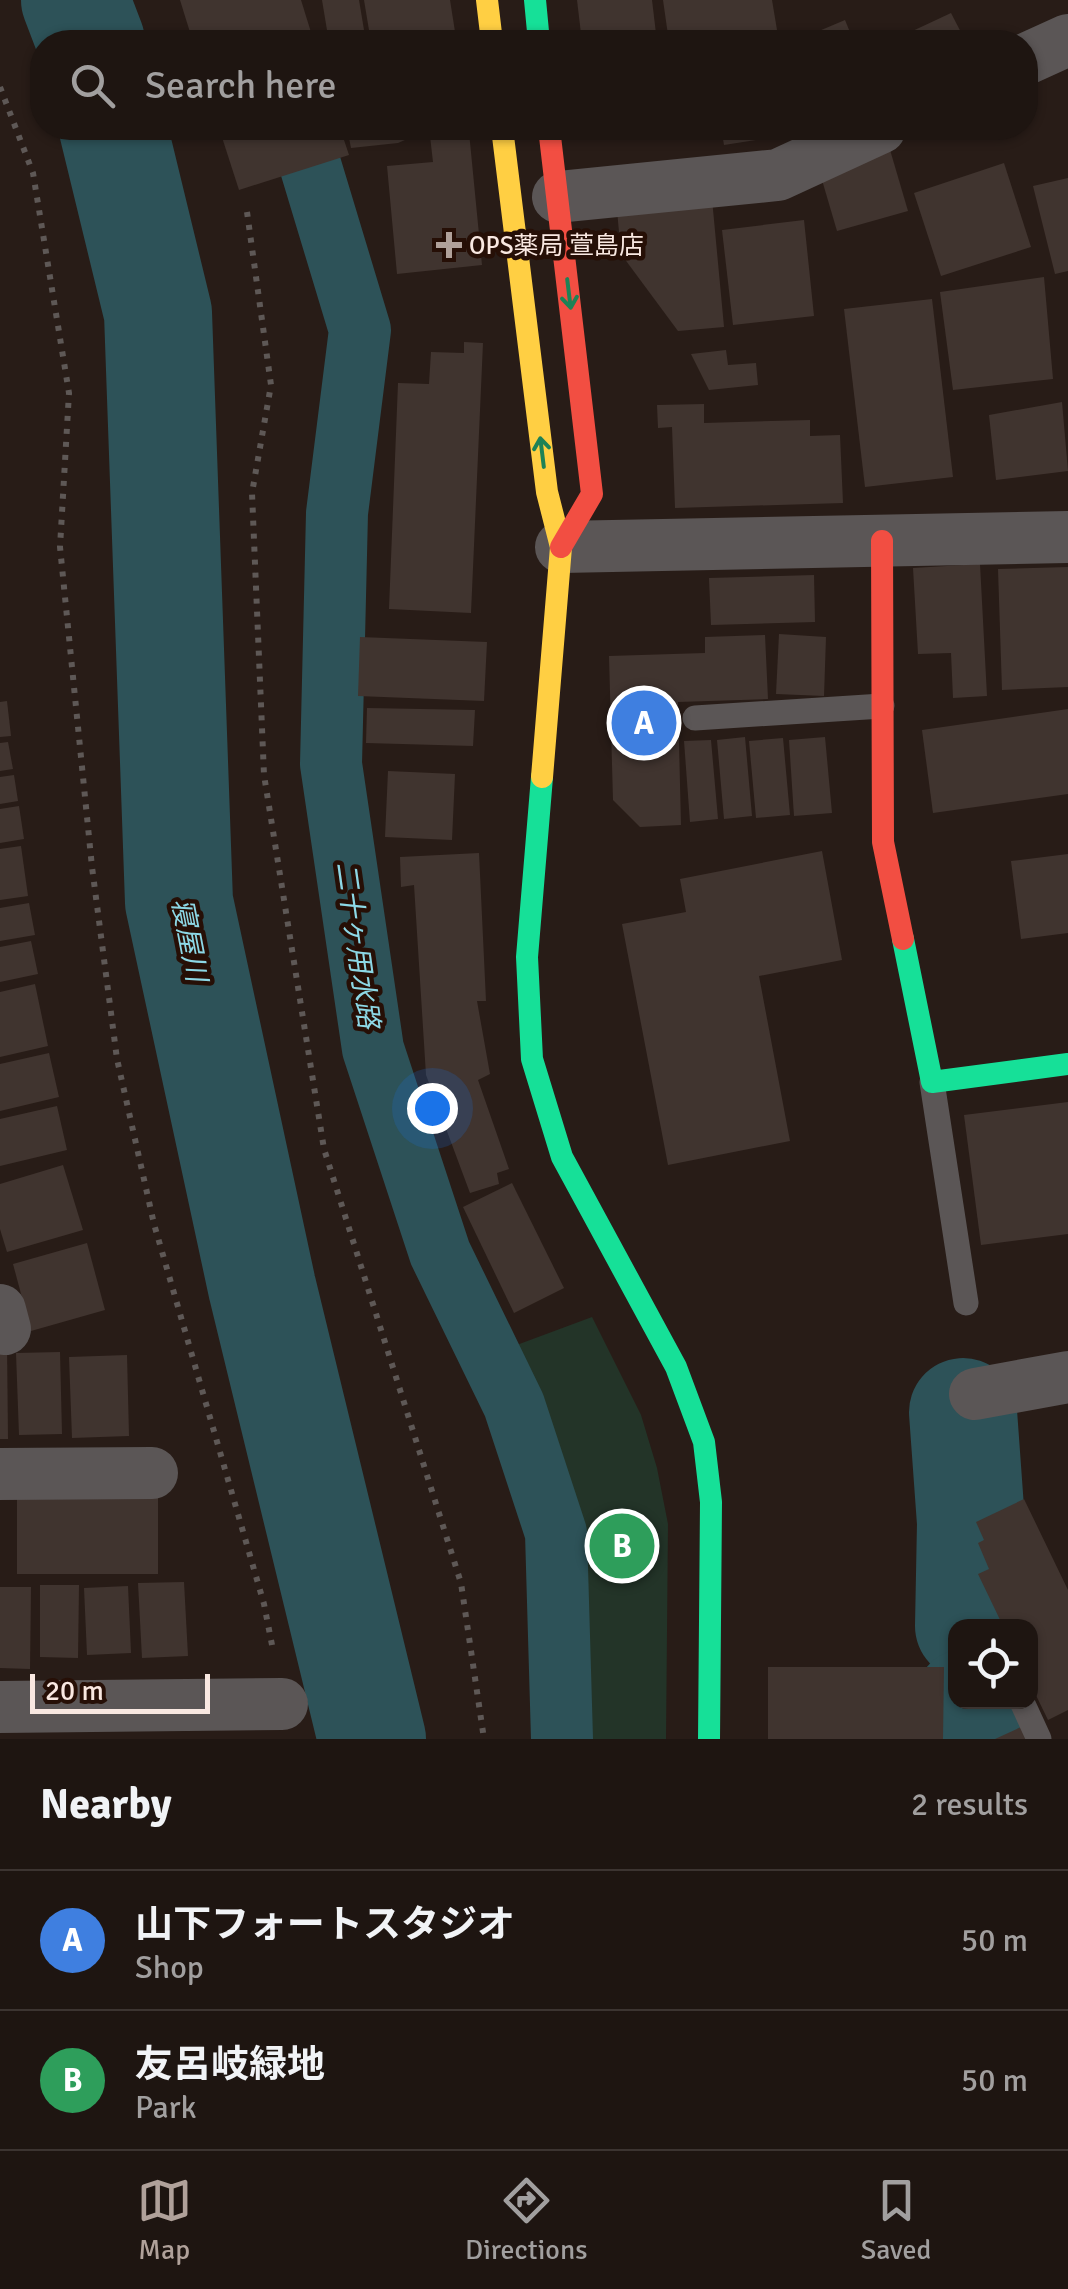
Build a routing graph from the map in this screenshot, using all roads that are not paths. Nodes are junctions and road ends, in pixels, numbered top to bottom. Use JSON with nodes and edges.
{"nodes":[{"id":1,"x":486,"y":0,"type":"edge"},
{"id":2,"x":534,"y":0,"type":"edge"},
{"id":3,"x":490,"y":30,"type":"edge"},
{"id":4,"x":538,"y":30,"type":"edge"},
{"id":5,"x":1068,"y":40,"type":"edge"},
{"id":6,"x":1038,"y":54,"type":"edge"},
{"id":7,"x":503,"y":140,"type":"edge"},
{"id":8,"x":551,"y":140,"type":"edge"},
{"id":9,"x":854,"y":140,"type":"edge"},
{"id":10,"x":558,"y":197,"type":"junction"},
{"id":11,"x":1068,"y":537,"type":"edge"},
{"id":12,"x":882,"y":541,"type":"junction"},
{"id":13,"x":562,"y":547,"type":"junction"},
{"id":14,"x":882,"y":706,"type":"junction"},
{"id":15,"x":695,"y":718,"type":"dead end"},
{"id":16,"x":1068,"y":1064,"type":"edge"},
{"id":17,"x":932,"y":1082,"type":"junction"},
{"id":18,"x":966,"y":1303,"type":"dead end"},
{"id":19,"x":1068,"y":1377,"type":"edge"},
{"id":20,"x":975,"y":1394,"type":"dead end"},
{"id":21,"x":0,"y":1474,"type":"edge"},
{"id":22,"x":152,"y":1474,"type":"dead end"},
{"id":23,"x":282,"y":1704,"type":"road end"},
{"id":24,"x":0,"y":1706,"type":"edge"},
{"id":25,"x":1025,"y":1709,"type":"edge"},
{"id":26,"x":709,"y":1739,"type":"edge"},
{"id":27,"x":1039,"y":1739,"type":"edge"}],
"edges":[{"from":1,"to":3,"type":"street"},
{"from":2,"to":4,"type":"street"},
{"from":5,"to":6,"type":"street"},
{"from":13,"to":7,"type":"street","one_way":true},
{"from":8,"to":10,"type":"street"},
{"from":9,"to":10,"type":"street"},
{"from":10,"to":13,"type":"street","one_way":true},
{"from":11,"to":12,"type":"street"},
{"from":12,"to":13,"type":"street"},
{"from":12,"to":14,"type":"street"},
{"from":13,"to":26,"type":"street"},
{"from":14,"to":15,"type":"lane"},
{"from":14,"to":17,"type":"street"},
{"from":16,"to":17,"type":"street"},
{"from":17,"to":18,"type":"lane"},
{"from":19,"to":20,"type":"street"},
{"from":21,"to":22,"type":"street"},
{"from":23,"to":24,"type":"street"},
{"from":25,"to":27,"type":"lane"}]}
